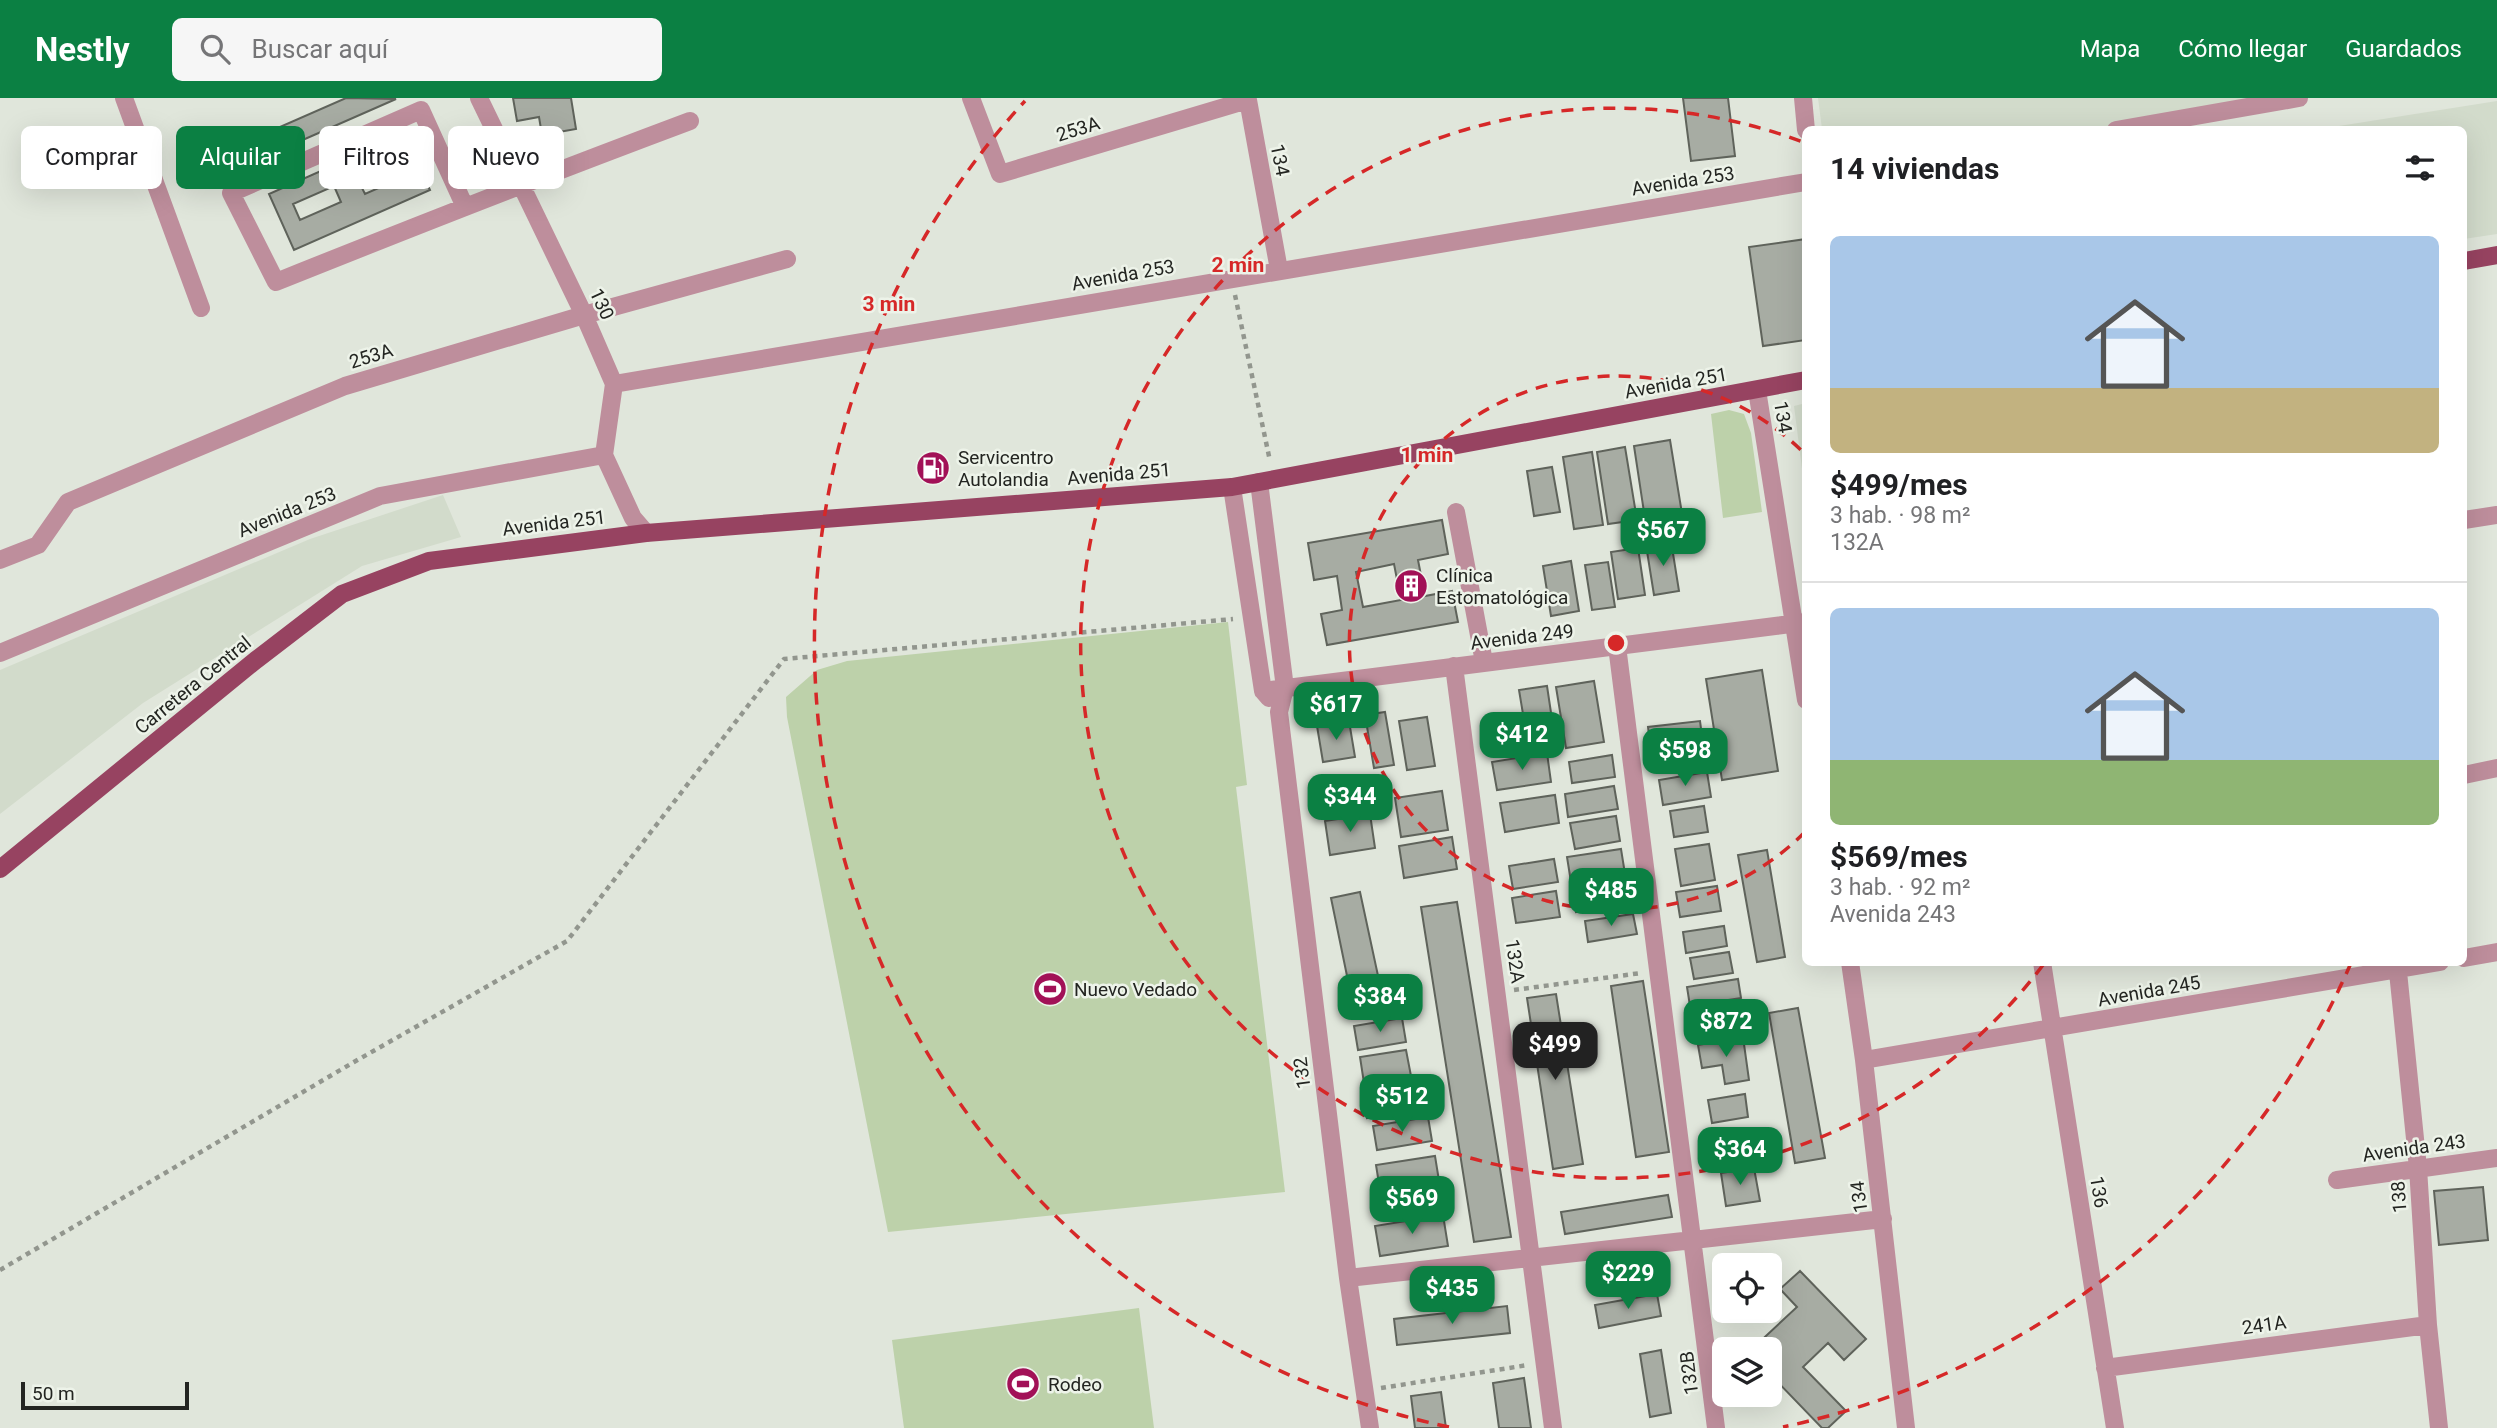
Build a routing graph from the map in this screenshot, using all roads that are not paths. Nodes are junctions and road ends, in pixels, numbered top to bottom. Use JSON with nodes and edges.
{"nodes":[{"id":1,"x":124,"y":98,"type":"edge"},
{"id":2,"x":480,"y":98,"type":"edge"},
{"id":3,"x":971,"y":98,"type":"edge"},
{"id":4,"x":1803,"y":98,"type":"edge"},
{"id":5,"x":2299,"y":98,"type":"edge"},
{"id":6,"x":1248,"y":100,"type":"edge"},
{"id":7,"x":2247,"y":102,"type":"edge"},
{"id":8,"x":690,"y":121,"type":"dead end"},
{"id":9,"x":493,"y":126,"type":"edge"},
{"id":10,"x":1806,"y":126,"type":"edge"},
{"id":11,"x":2135,"y":126,"type":"edge"},
{"id":12,"x":564,"y":168,"type":"edge"},
{"id":13,"x":1802,"y":183,"type":"edge"},
{"id":14,"x":508,"y":189,"type":"edge"},
{"id":15,"x":523,"y":189,"type":"edge"},
{"id":16,"x":465,"y":206,"type":"junction"},
{"id":17,"x":2497,"y":255,"type":"edge"},
{"id":18,"x":788,"y":259,"type":"dead end"},
{"id":19,"x":2467,"y":260,"type":"edge"},
{"id":20,"x":1279,"y":270,"type":"junction"},
{"id":21,"x":201,"y":308,"type":"dead end"},
{"id":22,"x":584,"y":315,"type":"junction"},
{"id":23,"x":1802,"y":381,"type":"edge"},
{"id":24,"x":614,"y":384,"type":"junction"},
{"id":25,"x":1757,"y":390,"type":"junction"},
{"id":26,"x":604,"y":454,"type":"junction"},
{"id":27,"x":1266,"y":481,"type":"junction"},
{"id":28,"x":1232,"y":486,"type":"junction"},
{"id":29,"x":1456,"y":512,"type":"dead end"},
{"id":30,"x":2497,"y":515,"type":"edge"},
{"id":31,"x":2467,"y":520,"type":"edge"},
{"id":32,"x":646,"y":533,"type":"junction"},
{"id":33,"x":0,"y":560,"type":"edge"},
{"id":34,"x":429,"y":561,"type":"joint"},
{"id":35,"x":1799,"y":623,"type":"edge"},
{"id":36,"x":1617,"y":646,"type":"junction"},
{"id":37,"x":0,"y":653,"type":"edge"},
{"id":38,"x":1802,"y":656,"type":"edge"},
{"id":39,"x":1484,"y":663,"type":"junction"},
{"id":40,"x":1454,"y":666,"type":"junction"},
{"id":41,"x":1285,"y":688,"type":"junction"},
{"id":42,"x":1263,"y":691,"type":"junction"},
{"id":43,"x":1279,"y":712,"type":"junction"},
{"id":44,"x":2497,"y":768,"type":"edge"},
{"id":45,"x":2467,"y":774,"type":"edge"},
{"id":46,"x":0,"y":869,"type":"edge"},
{"id":47,"x":2497,"y":952,"type":"edge"},
{"id":48,"x":2467,"y":957,"type":"edge"},
{"id":49,"x":1851,"y":966,"type":"edge"},
{"id":50,"x":2043,"y":966,"type":"edge"},
{"id":51,"x":2397,"y":966,"type":"edge"},
{"id":52,"x":2053,"y":1029,"type":"junction"},
{"id":53,"x":1864,"y":1060,"type":"junction"},
{"id":54,"x":2497,"y":1158,"type":"edge"},
{"id":55,"x":2418,"y":1168,"type":"junction"},
{"id":56,"x":2337,"y":1180,"type":"dead end"},
{"id":57,"x":1883,"y":1219,"type":"junction"},
{"id":58,"x":1694,"y":1240,"type":"junction"},
{"id":59,"x":1533,"y":1258,"type":"junction"},
{"id":60,"x":1348,"y":1278,"type":"junction"},
{"id":61,"x":2428,"y":1325,"type":"junction"},
{"id":62,"x":2105,"y":1368,"type":"junction"},
{"id":63,"x":1370,"y":1428,"type":"edge"},
{"id":64,"x":1553,"y":1428,"type":"edge"},
{"id":65,"x":1716,"y":1428,"type":"edge"},
{"id":66,"x":1906,"y":1428,"type":"edge"},
{"id":67,"x":2115,"y":1428,"type":"edge"},
{"id":68,"x":2439,"y":1428,"type":"edge"}],
"edges":[{"from":1,"to":21,"type":"street"},
{"from":2,"to":9,"type":"street","name":"130"},
{"from":3,"to":6,"type":"street","name":"253A"},
{"from":4,"to":10,"type":"street"},
{"from":5,"to":7,"type":"street"},
{"from":6,"to":20,"type":"street","name":"134"},
{"from":7,"to":11,"type":"street"},
{"from":8,"to":12,"type":"street"},
{"from":13,"to":20,"type":"street","name":"Avenida 253"},
{"from":14,"to":16,"type":"street"},
{"from":15,"to":22,"type":"street","name":"130"},
{"from":16,"to":16,"type":"street"},
{"from":17,"to":19,"type":"main road"},
{"from":18,"to":22,"type":"street","name":"253A"},
{"from":20,"to":24,"type":"street","name":"Avenida 253"},
{"from":22,"to":24,"type":"street","name":"130"},
{"from":22,"to":33,"type":"street","name":"253A"},
{"from":23,"to":25,"type":"main road","name":"Avenida 251"},
{"from":24,"to":26,"type":"street"},
{"from":25,"to":27,"type":"main road","name":"Avenida 251"},
{"from":25,"to":35,"type":"street","name":"134"},
{"from":26,"to":32,"type":"street"},
{"from":26,"to":37,"type":"street","name":"Avenida 253"},
{"from":27,"to":28,"type":"main road","name":"Avenida 251"},
{"from":27,"to":41,"type":"street","name":"132"},
{"from":28,"to":32,"type":"main road","name":"Avenida 251"},
{"from":28,"to":42,"type":"street"},
{"from":29,"to":39,"type":"street"},
{"from":30,"to":31,"type":"street"},
{"from":32,"to":34,"type":"main road","name":"Avenida 251"},
{"from":34,"to":46,"type":"main road","name":"Carretera Central"},
{"from":35,"to":36,"type":"street","name":"Avenida 249"},
{"from":35,"to":38,"type":"street","name":"134"},
{"from":36,"to":39,"type":"street","name":"Avenida 249"},
{"from":36,"to":58,"type":"street","name":"132B"},
{"from":39,"to":40,"type":"street","name":"Avenida 249"},
{"from":40,"to":41,"type":"street","name":"Avenida 249"},
{"from":40,"to":59,"type":"street","name":"132A"},
{"from":41,"to":42,"type":"street","name":"Avenida 249"},
{"from":41,"to":43,"type":"street","name":"132"},
{"from":42,"to":43,"type":"street"},
{"from":43,"to":60,"type":"street","name":"132"},
{"from":44,"to":45,"type":"street"},
{"from":47,"to":48,"type":"street"},
{"from":49,"to":53,"type":"street","name":"134"},
{"from":50,"to":52,"type":"street","name":"136"},
{"from":51,"to":52,"type":"street","name":"Avenida 245"},
{"from":51,"to":55,"type":"street","name":"138"},
{"from":52,"to":53,"type":"street","name":"Avenida 245"},
{"from":52,"to":62,"type":"street","name":"136"},
{"from":53,"to":57,"type":"street","name":"134"},
{"from":54,"to":55,"type":"street","name":"Avenida 243"},
{"from":55,"to":56,"type":"street","name":"Avenida 243"},
{"from":55,"to":61,"type":"street","name":"138"},
{"from":57,"to":58,"type":"street"},
{"from":57,"to":66,"type":"street","name":"134"},
{"from":58,"to":59,"type":"street"},
{"from":58,"to":65,"type":"street","name":"132B"},
{"from":59,"to":60,"type":"street"},
{"from":59,"to":64,"type":"street","name":"132A"},
{"from":60,"to":63,"type":"street","name":"132"},
{"from":61,"to":62,"type":"street","name":"241A"},
{"from":61,"to":68,"type":"street","name":"138"},
{"from":62,"to":67,"type":"street","name":"136"}]}
